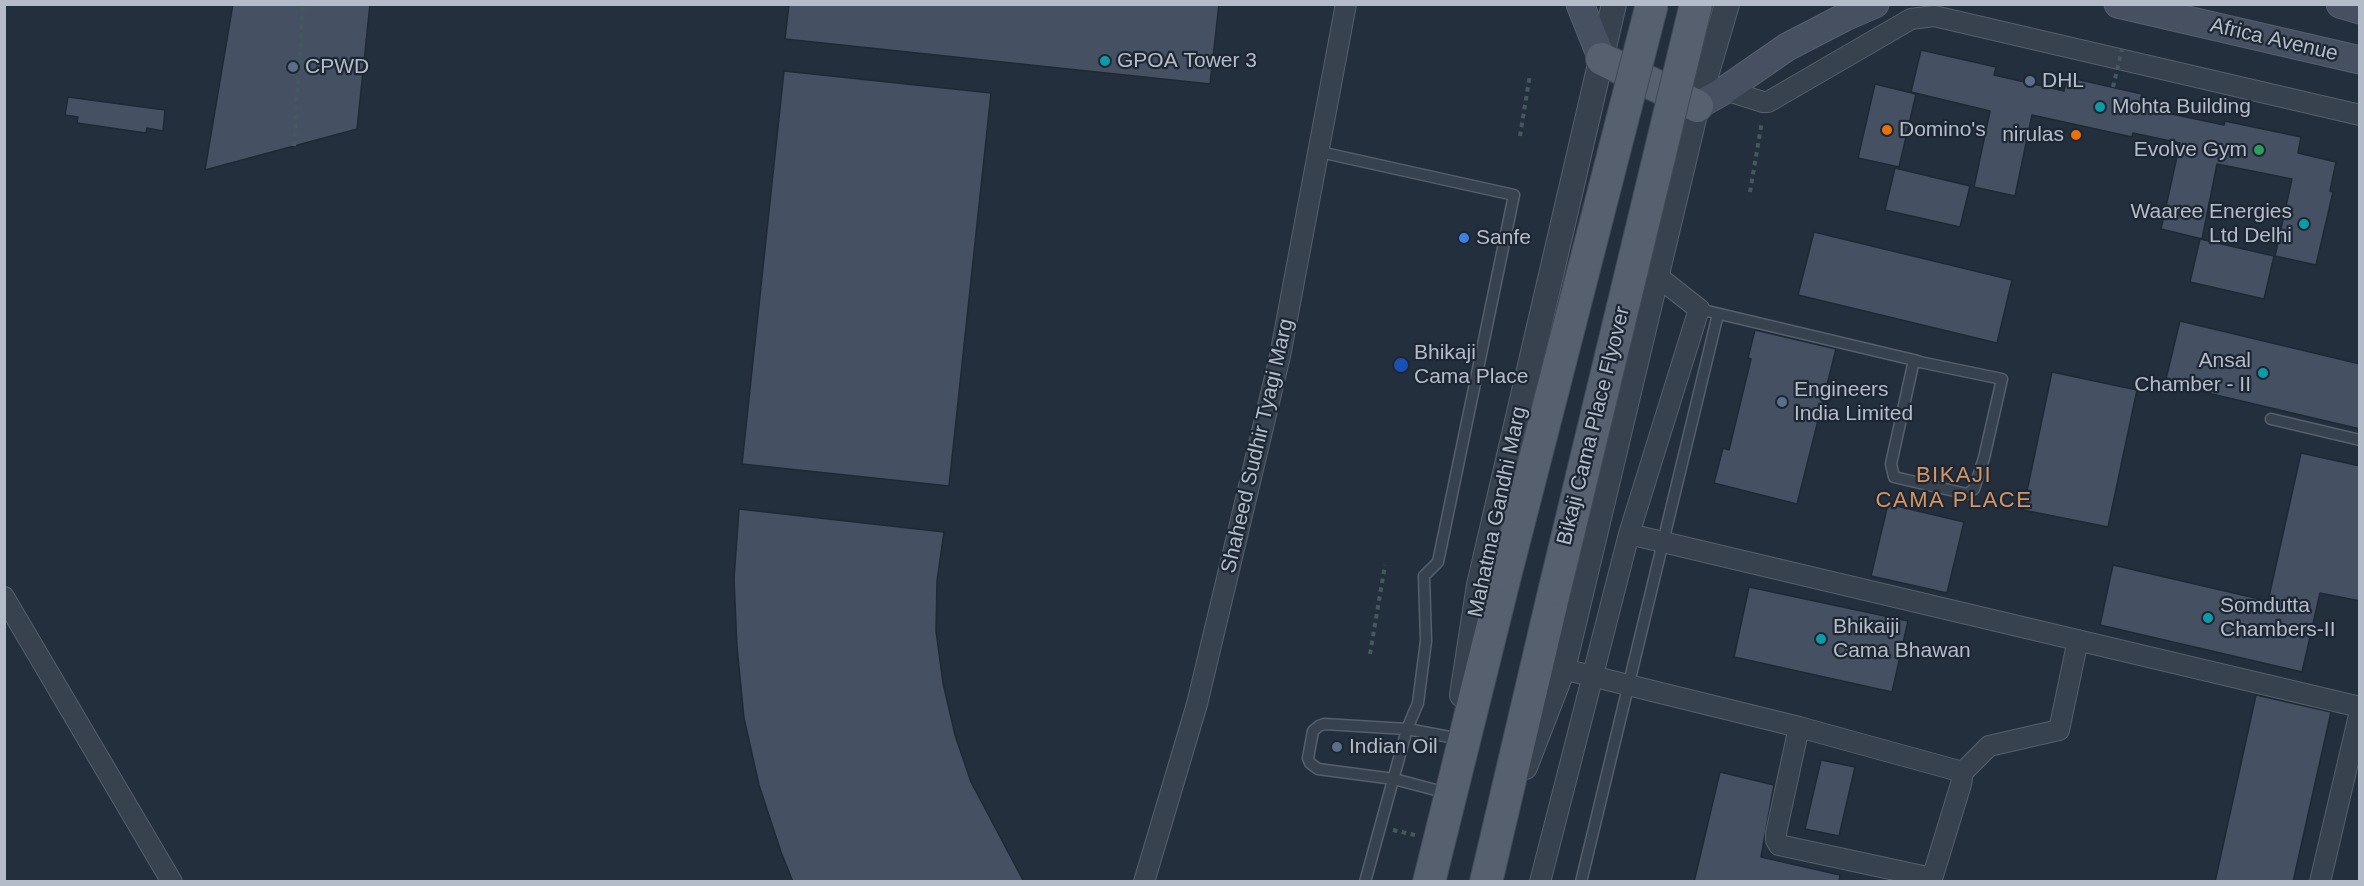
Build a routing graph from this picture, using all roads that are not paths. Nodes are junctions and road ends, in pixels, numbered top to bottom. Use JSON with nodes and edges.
{"nodes":[{"id":1,"x":1346,"y":4,"type":"edge"},
{"id":2,"x":1580,"y":4,"type":"edge"},
{"id":3,"x":1614,"y":4,"type":"edge"},
{"id":4,"x":1652,"y":4,"type":"edge"},
{"id":5,"x":1696,"y":4,"type":"edge"},
{"id":6,"x":1727,"y":4,"type":"edge"},
{"id":7,"x":1875,"y":4,"type":"edge"},
{"id":8,"x":2118,"y":4,"type":"edge"},
{"id":9,"x":2340,"y":4,"type":"edge"},
{"id":10,"x":2360,"y":10,"type":"edge"},
{"id":11,"x":1602,"y":58,"type":"junction"},
{"id":12,"x":2360,"y":60,"type":"edge"},
{"id":13,"x":1725,"y":90,"type":"junction"},
{"id":14,"x":1697,"y":105,"type":"junction"},
{"id":15,"x":2360,"y":115,"type":"edge"},
{"id":16,"x":1320,"y":152,"type":"junction"},
{"id":17,"x":1658,"y":276,"type":"junction"},
{"id":18,"x":1699,"y":309,"type":"junction"},
{"id":19,"x":1718,"y":314,"type":"junction"},
{"id":20,"x":1914,"y":360,"type":"junction"},
{"id":21,"x":2271,"y":419,"type":"dead end"},
{"id":22,"x":2360,"y":440,"type":"edge"},
{"id":23,"x":1629,"y":534,"type":"junction"},
{"id":24,"x":1664,"y":542,"type":"junction"},
{"id":25,"x":4,"y":597,"type":"edge"},
{"id":26,"x":2078,"y":640,"type":"junction"},
{"id":27,"x":1563,"y":669,"type":"junction"},
{"id":28,"x":1591,"y":676,"type":"junction"},
{"id":29,"x":1629,"y":685,"type":"junction"},
{"id":30,"x":2360,"y":709,"type":"edge"},
{"id":31,"x":1799,"y":727,"type":"junction"},
{"id":32,"x":1407,"y":729,"type":"junction"},
{"id":33,"x":1455,"y":738,"type":"junction"},
{"id":34,"x":1961,"y":774,"type":"junction"},
{"id":35,"x":1394,"y":779,"type":"junction"},
{"id":36,"x":1447,"y":793,"type":"junction"},
{"id":37,"x":1429,"y":836,"type":"junction"},
{"id":38,"x":1493,"y":849,"type":"junction"},
{"id":39,"x":1932,"y":880,"type":"edge"},
{"id":40,"x":172,"y":882,"type":"edge"},
{"id":41,"x":1144,"y":882,"type":"edge"},
{"id":42,"x":1365,"y":882,"type":"edge"},
{"id":43,"x":1428,"y":882,"type":"edge"},
{"id":44,"x":1486,"y":882,"type":"edge"},
{"id":45,"x":1540,"y":882,"type":"edge"},
{"id":46,"x":1581,"y":882,"type":"edge"},
{"id":47,"x":2320,"y":882,"type":"edge"}],
"edges":[{"from":1,"to":16,"type":"street","name":"Shaheed Sudhir Tyagi Marg"},
{"from":2,"to":11,"type":"main road"},
{"from":3,"to":11,"type":"street","name":"Mahatma Gandhi Marg"},
{"from":4,"to":37,"type":"main road","bridge":true},
{"from":5,"to":38,"type":"main road","name":"Bikaji Cama Place Flyover","bridge":true},
{"from":6,"to":14,"type":"street"},
{"from":7,"to":13,"type":"main road"},
{"from":8,"to":12,"type":"main road","name":"Africa Avenue"},
{"from":9,"to":10,"type":"main road"},
{"from":11,"to":14,"type":"main road"},
{"from":11,"to":33,"type":"street","name":"Mahatma Gandhi Marg"},
{"from":13,"to":14,"type":"main road"},
{"from":13,"to":15,"type":"street"},
{"from":14,"to":17,"type":"street"},
{"from":16,"to":32,"type":"lane"},
{"from":16,"to":41,"type":"street","name":"Shaheed Sudhir Tyagi Marg"},
{"from":17,"to":18,"type":"street"},
{"from":17,"to":27,"type":"street"},
{"from":18,"to":19,"type":"lane"},
{"from":18,"to":23,"type":"street"},
{"from":19,"to":20,"type":"lane"},
{"from":19,"to":24,"type":"lane"},
{"from":20,"to":20,"type":"lane"},
{"from":21,"to":22,"type":"lane"},
{"from":23,"to":24,"type":"street"},
{"from":23,"to":28,"type":"street"},
{"from":24,"to":26,"type":"street"},
{"from":24,"to":29,"type":"lane"},
{"from":25,"to":40,"type":"street"},
{"from":26,"to":30,"type":"street"},
{"from":26,"to":34,"type":"street"},
{"from":27,"to":28,"type":"street"},
{"from":27,"to":38,"type":"street"},
{"from":28,"to":29,"type":"street"},
{"from":28,"to":45,"type":"street"},
{"from":29,"to":31,"type":"street"},
{"from":29,"to":46,"type":"lane"},
{"from":30,"to":47,"type":"street"},
{"from":31,"to":34,"type":"street"},
{"from":31,"to":39,"type":"street"},
{"from":32,"to":33,"type":"lane"},
{"from":32,"to":35,"type":"lane"},
{"from":32,"to":35,"type":"lane"},
{"from":33,"to":36,"type":"street","name":"Mahatma Gandhi Marg"},
{"from":34,"to":39,"type":"street"},
{"from":35,"to":36,"type":"lane"},
{"from":35,"to":42,"type":"lane"},
{"from":36,"to":37,"type":"street","name":"Mahatma Gandhi Marg"},
{"from":37,"to":43,"type":"main road","name":"Mahatma Gandhi Marg"},
{"from":38,"to":44,"type":"main road"}]}
